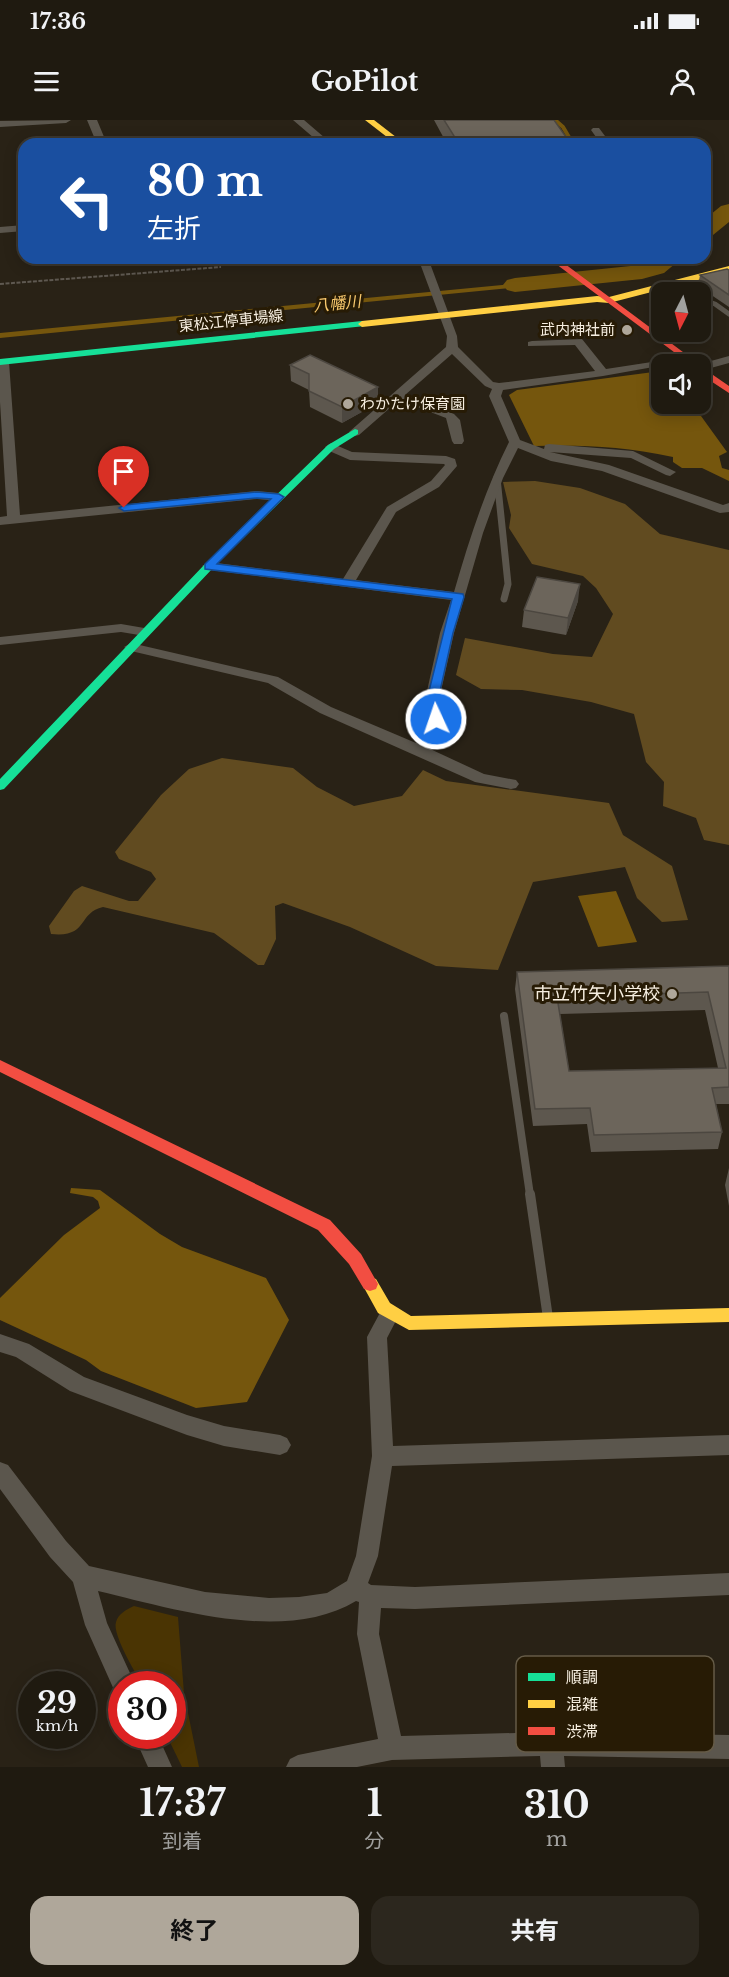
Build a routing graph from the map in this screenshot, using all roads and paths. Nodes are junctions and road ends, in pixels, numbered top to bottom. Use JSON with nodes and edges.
{"nodes":[{"id":1,"x":66,"y":120,"type":"edge"},
{"id":2,"x":93,"y":120,"type":"edge"},
{"id":3,"x":298,"y":120,"type":"edge"},
{"id":4,"x":369,"y":120,"type":"edge"},
{"id":5,"x":46,"y":121,"type":"edge"},
{"id":6,"x":0,"y":124,"type":"edge"},
{"id":7,"x":596,"y":130,"type":"dead end"},
{"id":8,"x":100,"y":138,"type":"edge"},
{"id":9,"x":320,"y":138,"type":"edge"},
{"id":10,"x":392,"y":138,"type":"edge"},
{"id":11,"x":602,"y":138,"type":"edge"},
{"id":12,"x":18,"y":228,"type":"edge"},
{"id":13,"x":0,"y":230,"type":"edge"},
{"id":14,"x":425,"y":264,"type":"edge"},
{"id":15,"x":560,"y":264,"type":"edge"},
{"id":16,"x":221,"y":267,"type":"dead end"},
{"id":17,"x":729,"y":269,"type":"edge"},
{"id":18,"x":689,"y":282,"type":"edge"},
{"id":19,"x":0,"y":284,"type":"edge"},
{"id":20,"x":651,"y":292,"type":"edge"},
{"id":21,"x":609,"y":300,"type":"junction"},
{"id":22,"x":711,"y":303,"type":"edge"},
{"id":23,"x":729,"y":314,"type":"edge"},
{"id":24,"x":444,"y":316,"type":"junction"},
{"id":25,"x":532,"y":344,"type":"dead end"},
{"id":26,"x":452,"y":348,"type":"junction"},
{"id":27,"x":680,"y":354,"type":"edge"},
{"id":28,"x":729,"y":359,"type":"edge"},
{"id":29,"x":1,"y":362,"type":"edge"},
{"id":30,"x":711,"y":365,"type":"edge"},
{"id":31,"x":651,"y":367,"type":"edge"},
{"id":32,"x":603,"y":373,"type":"junction"},
{"id":33,"x":711,"y":376,"type":"edge"},
{"id":34,"x":498,"y":387,"type":"junction"},
{"id":35,"x":729,"y":390,"type":"edge"},
{"id":36,"x":398,"y":396,"type":"junction"},
{"id":37,"x":355,"y":432,"type":"joint"},
{"id":38,"x":458,"y":441,"type":"dead end"},
{"id":39,"x":521,"y":445,"type":"junction"},
{"id":40,"x":331,"y":447,"type":"junction"},
{"id":41,"x":670,"y":472,"type":"dead end"},
{"id":42,"x":497,"y":478,"type":"junction"},
{"id":43,"x":279,"y":497,"type":"junction"},
{"id":44,"x":729,"y":507,"type":"edge"},
{"id":45,"x":14,"y":519,"type":"junction"},
{"id":46,"x":0,"y":521,"type":"edge"},
{"id":47,"x":209,"y":566,"type":"junction"},
{"id":48,"x":348,"y":582,"type":"junction"},
{"id":49,"x":459,"y":597,"type":"junction"},
{"id":50,"x":504,"y":599,"type":"dead end"},
{"id":51,"x":145,"y":632,"type":"junction"},
{"id":52,"x":0,"y":641,"type":"edge"},
{"id":53,"x":131,"y":647,"type":"junction"},
{"id":54,"x":420,"y":750,"type":"junction"},
{"id":55,"x":511,"y":784,"type":"dead end"},
{"id":56,"x":0,"y":786,"type":"edge"},
{"id":57,"x":504,"y":1016,"type":"dead end"},
{"id":58,"x":0,"y":1066,"type":"edge"},
{"id":59,"x":389,"y":1315,"type":"junction"},
{"id":60,"x":729,"y":1315,"type":"edge"},
{"id":61,"x":548,"y":1320,"type":"junction"},
{"id":62,"x":0,"y":1343,"type":"edge"},
{"id":63,"x":280,"y":1445,"type":"dead end"},
{"id":64,"x":729,"y":1446,"type":"edge"},
{"id":65,"x":383,"y":1455,"type":"junction"},
{"id":66,"x":0,"y":1472,"type":"edge"},
{"id":67,"x":83,"y":1576,"type":"junction"},
{"id":68,"x":729,"y":1584,"type":"edge"},
{"id":69,"x":363,"y":1593,"type":"junction"},
{"id":70,"x":117,"y":1671,"type":"edge"},
{"id":71,"x":729,"y":1746,"type":"edge"},
{"id":72,"x":714,"y":1747,"type":"edge"},
{"id":73,"x":392,"y":1748,"type":"junction"},
{"id":74,"x":152,"y":1749,"type":"edge"},
{"id":75,"x":611,"y":1752,"type":"edge"},
{"id":76,"x":552,"y":1755,"type":"edge"},
{"id":77,"x":160,"y":1767,"type":"edge"},
{"id":78,"x":298,"y":1767,"type":"edge"}],
"edges":[{"from":1,"to":5,"type":"street"},
{"from":2,"to":8,"type":"street"},
{"from":3,"to":9,"type":"street"},
{"from":4,"to":10,"type":"main road"},
{"from":5,"to":6,"type":"street"},
{"from":7,"to":11,"type":"street"},
{"from":12,"to":13,"type":"street"},
{"from":14,"to":24,"type":"street"},
{"from":15,"to":21,"type":"main road"},
{"from":16,"to":19,"type":"path"},
{"from":17,"to":18,"type":"main road","name":"東松江停車場線"},
{"from":20,"to":21,"type":"main road","name":"東松江停車場線"},
{"from":21,"to":24,"type":"main road","name":"東松江停車場線"},
{"from":21,"to":27,"type":"main road"},
{"from":22,"to":23,"type":"lane"},
{"from":24,"to":26,"type":"street"},
{"from":24,"to":29,"type":"main road","name":"東松江停車場線"},
{"from":25,"to":32,"type":"street"},
{"from":26,"to":34,"type":"street"},
{"from":26,"to":36,"type":"street"},
{"from":28,"to":30,"type":"street"},
{"from":29,"to":45,"type":"street"},
{"from":31,"to":32,"type":"street"},
{"from":32,"to":34,"type":"street"},
{"from":33,"to":35,"type":"main road"},
{"from":34,"to":39,"type":"street"},
{"from":36,"to":37,"type":"street"},
{"from":36,"to":38,"type":"street"},
{"from":37,"to":40,"type":"main road"},
{"from":39,"to":41,"type":"street"},
{"from":39,"to":42,"type":"street"},
{"from":39,"to":44,"type":"street"},
{"from":40,"to":43,"type":"main road"},
{"from":40,"to":48,"type":"street"},
{"from":42,"to":49,"type":"street"},
{"from":42,"to":50,"type":"lane"},
{"from":43,"to":45,"type":"street"},
{"from":43,"to":47,"type":"main road"},
{"from":45,"to":46,"type":"street"},
{"from":47,"to":48,"type":"street"},
{"from":47,"to":51,"type":"main road"},
{"from":48,"to":49,"type":"street"},
{"from":49,"to":54,"type":"street"},
{"from":51,"to":52,"type":"street"},
{"from":51,"to":53,"type":"main road"},
{"from":53,"to":54,"type":"street"},
{"from":53,"to":56,"type":"main road"},
{"from":54,"to":55,"type":"street"},
{"from":57,"to":61,"type":"lane"},
{"from":58,"to":59,"type":"main road"},
{"from":59,"to":61,"type":"main road"},
{"from":59,"to":65,"type":"street"},
{"from":60,"to":61,"type":"main road"},
{"from":62,"to":63,"type":"street"},
{"from":64,"to":65,"type":"street"},
{"from":65,"to":69,"type":"street"},
{"from":66,"to":67,"type":"street"},
{"from":67,"to":69,"type":"street"},
{"from":67,"to":70,"type":"street"},
{"from":68,"to":69,"type":"street"},
{"from":69,"to":73,"type":"street"},
{"from":71,"to":72,"type":"street"},
{"from":73,"to":76,"type":"street"},
{"from":73,"to":78,"type":"street"},
{"from":74,"to":77,"type":"street"},
{"from":75,"to":76,"type":"street"}]}
